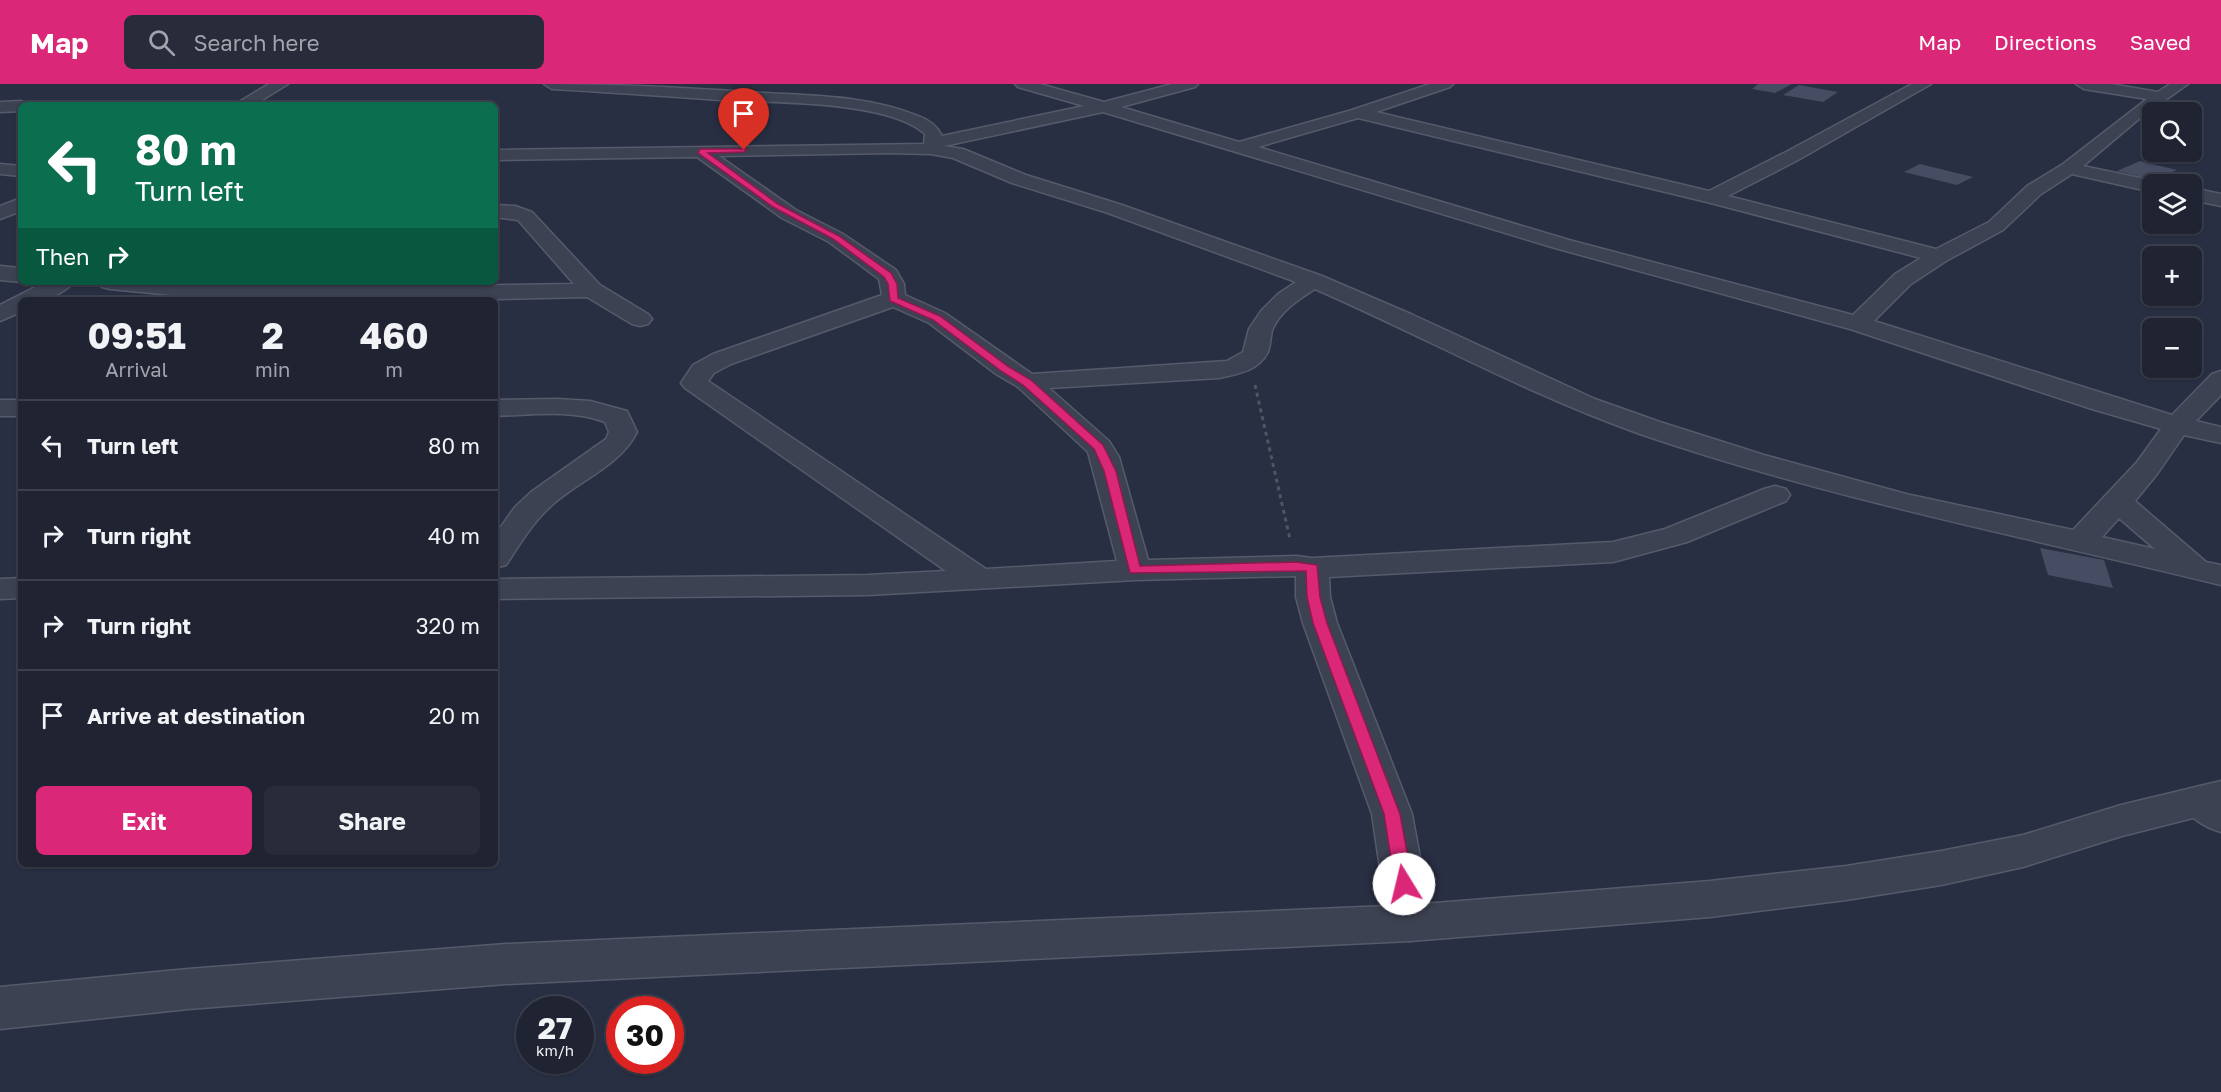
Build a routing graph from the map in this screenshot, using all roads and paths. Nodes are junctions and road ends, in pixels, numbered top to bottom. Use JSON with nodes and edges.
{"nodes":[{"id":1,"x":280,"y":84,"type":"edge"},
{"id":2,"x":552,"y":84,"type":"edge"},
{"id":3,"x":576,"y":84,"type":"edge"},
{"id":4,"x":1023,"y":84,"type":"edge"},
{"id":5,"x":1190,"y":84,"type":"edge"},
{"id":6,"x":1445,"y":84,"type":"edge"},
{"id":7,"x":1923,"y":84,"type":"edge"},
{"id":8,"x":2084,"y":84,"type":"edge"},
{"id":9,"x":2180,"y":84,"type":"edge"},
{"id":10,"x":2161,"y":97,"type":"junction"},
{"id":11,"x":247,"y":102,"type":"edge"},
{"id":12,"x":0,"y":106,"type":"edge"},
{"id":13,"x":18,"y":106,"type":"edge"},
{"id":14,"x":1103,"y":107,"type":"junction"},
{"id":15,"x":1358,"y":113,"type":"junction"},
{"id":16,"x":932,"y":146,"type":"junction"},
{"id":17,"x":1239,"y":147,"type":"junction"},
{"id":18,"x":700,"y":151,"type":"junction"},
{"id":19,"x":498,"y":155,"type":"edge"},
{"id":20,"x":2069,"y":168,"type":"junction"},
{"id":21,"x":0,"y":169,"type":"edge"},
{"id":22,"x":18,"y":171,"type":"edge"},
{"id":23,"x":2142,"y":184,"type":"edge"},
{"id":24,"x":2202,"y":196,"type":"edge"},
{"id":25,"x":1711,"y":197,"type":"junction"},
{"id":26,"x":2221,"y":200,"type":"edge"},
{"id":27,"x":498,"y":211,"type":"edge"},
{"id":28,"x":1938,"y":255,"type":"junction"},
{"id":29,"x":0,"y":273,"type":"edge"},
{"id":30,"x":18,"y":275,"type":"edge"},
{"id":31,"x":1314,"y":281,"type":"junction"},
{"id":32,"x":56,"y":285,"type":"edge"},
{"id":33,"x":140,"y":285,"type":"edge"},
{"id":34,"x":592,"y":290,"type":"junction"},
{"id":35,"x":33,"y":297,"type":"edge"},
{"id":36,"x":894,"y":299,"type":"junction"},
{"id":37,"x":18,"y":305,"type":"edge"},
{"id":38,"x":0,"y":314,"type":"edge"},
{"id":39,"x":640,"y":319,"type":"dead end"},
{"id":40,"x":1858,"y":324,"type":"junction"},
{"id":41,"x":1249,"y":360,"type":"junction"},
{"id":42,"x":2221,"y":379,"type":"edge"},
{"id":43,"x":1027,"y":382,"type":"junction"},
{"id":44,"x":0,"y":408,"type":"edge"},
{"id":45,"x":18,"y":408,"type":"edge"},
{"id":46,"x":498,"y":408,"type":"edge"},
{"id":47,"x":2177,"y":425,"type":"junction"},
{"id":48,"x":2221,"y":435,"type":"edge"},
{"id":49,"x":1775,"y":495,"type":"dead end"},
{"id":50,"x":2118,"y":502,"type":"junction"},
{"id":51,"x":2080,"y":541,"type":"junction"},
{"id":52,"x":498,"y":554,"type":"edge"},
{"id":53,"x":1304,"y":567,"type":"junction"},
{"id":54,"x":1135,"y":570,"type":"junction"},
{"id":55,"x":2209,"y":572,"type":"edge"},
{"id":56,"x":981,"y":580,"type":"junction"},
{"id":57,"x":18,"y":588,"type":"edge"},
{"id":58,"x":0,"y":589,"type":"edge"},
{"id":59,"x":498,"y":589,"type":"edge"},
{"id":60,"x":2214,"y":805,"type":"edge"},
{"id":61,"x":1410,"y":923,"type":"junction"},
{"id":62,"x":0,"y":1008,"type":"edge"}],
"edges":[{"from":1,"to":11,"type":"street"},
{"from":2,"to":3,"type":"street"},
{"from":3,"to":16,"type":"street"},
{"from":4,"to":14,"type":"street"},
{"from":5,"to":14,"type":"street"},
{"from":6,"to":15,"type":"street"},
{"from":7,"to":25,"type":"street"},
{"from":8,"to":10,"type":"street"},
{"from":9,"to":10,"type":"street"},
{"from":10,"to":20,"type":"street"},
{"from":12,"to":13,"type":"street"},
{"from":14,"to":16,"type":"street"},
{"from":14,"to":17,"type":"street"},
{"from":15,"to":17,"type":"street"},
{"from":15,"to":25,"type":"street"},
{"from":16,"to":18,"type":"street"},
{"from":16,"to":31,"type":"street"},
{"from":17,"to":40,"type":"street"},
{"from":18,"to":19,"type":"street"},
{"from":18,"to":36,"type":"street"},
{"from":20,"to":23,"type":"street"},
{"from":20,"to":28,"type":"street"},
{"from":21,"to":22,"type":"street"},
{"from":24,"to":26,"type":"street"},
{"from":25,"to":28,"type":"street"},
{"from":27,"to":34,"type":"street"},
{"from":28,"to":40,"type":"street"},
{"from":29,"to":30,"type":"street"},
{"from":31,"to":41,"type":"street"},
{"from":31,"to":51,"type":"street"},
{"from":32,"to":35,"type":"street"},
{"from":33,"to":34,"type":"street"},
{"from":34,"to":39,"type":"street"},
{"from":36,"to":43,"type":"street"},
{"from":36,"to":56,"type":"street"},
{"from":37,"to":38,"type":"street"},
{"from":40,"to":47,"type":"street"},
{"from":41,"to":43,"type":"street"},
{"from":41,"to":53,"type":"path"},
{"from":42,"to":47,"type":"street"},
{"from":43,"to":54,"type":"street"},
{"from":44,"to":45,"type":"street"},
{"from":46,"to":52,"type":"street"},
{"from":47,"to":48,"type":"street"},
{"from":47,"to":50,"type":"street"},
{"from":49,"to":53,"type":"street"},
{"from":50,"to":51,"type":"street"},
{"from":50,"to":55,"type":"street"},
{"from":51,"to":55,"type":"street"},
{"from":53,"to":54,"type":"street"},
{"from":53,"to":61,"type":"street"},
{"from":54,"to":56,"type":"street"},
{"from":56,"to":59,"type":"street"},
{"from":57,"to":58,"type":"street"},
{"from":60,"to":61,"type":"street"},
{"from":61,"to":62,"type":"street"}]}
